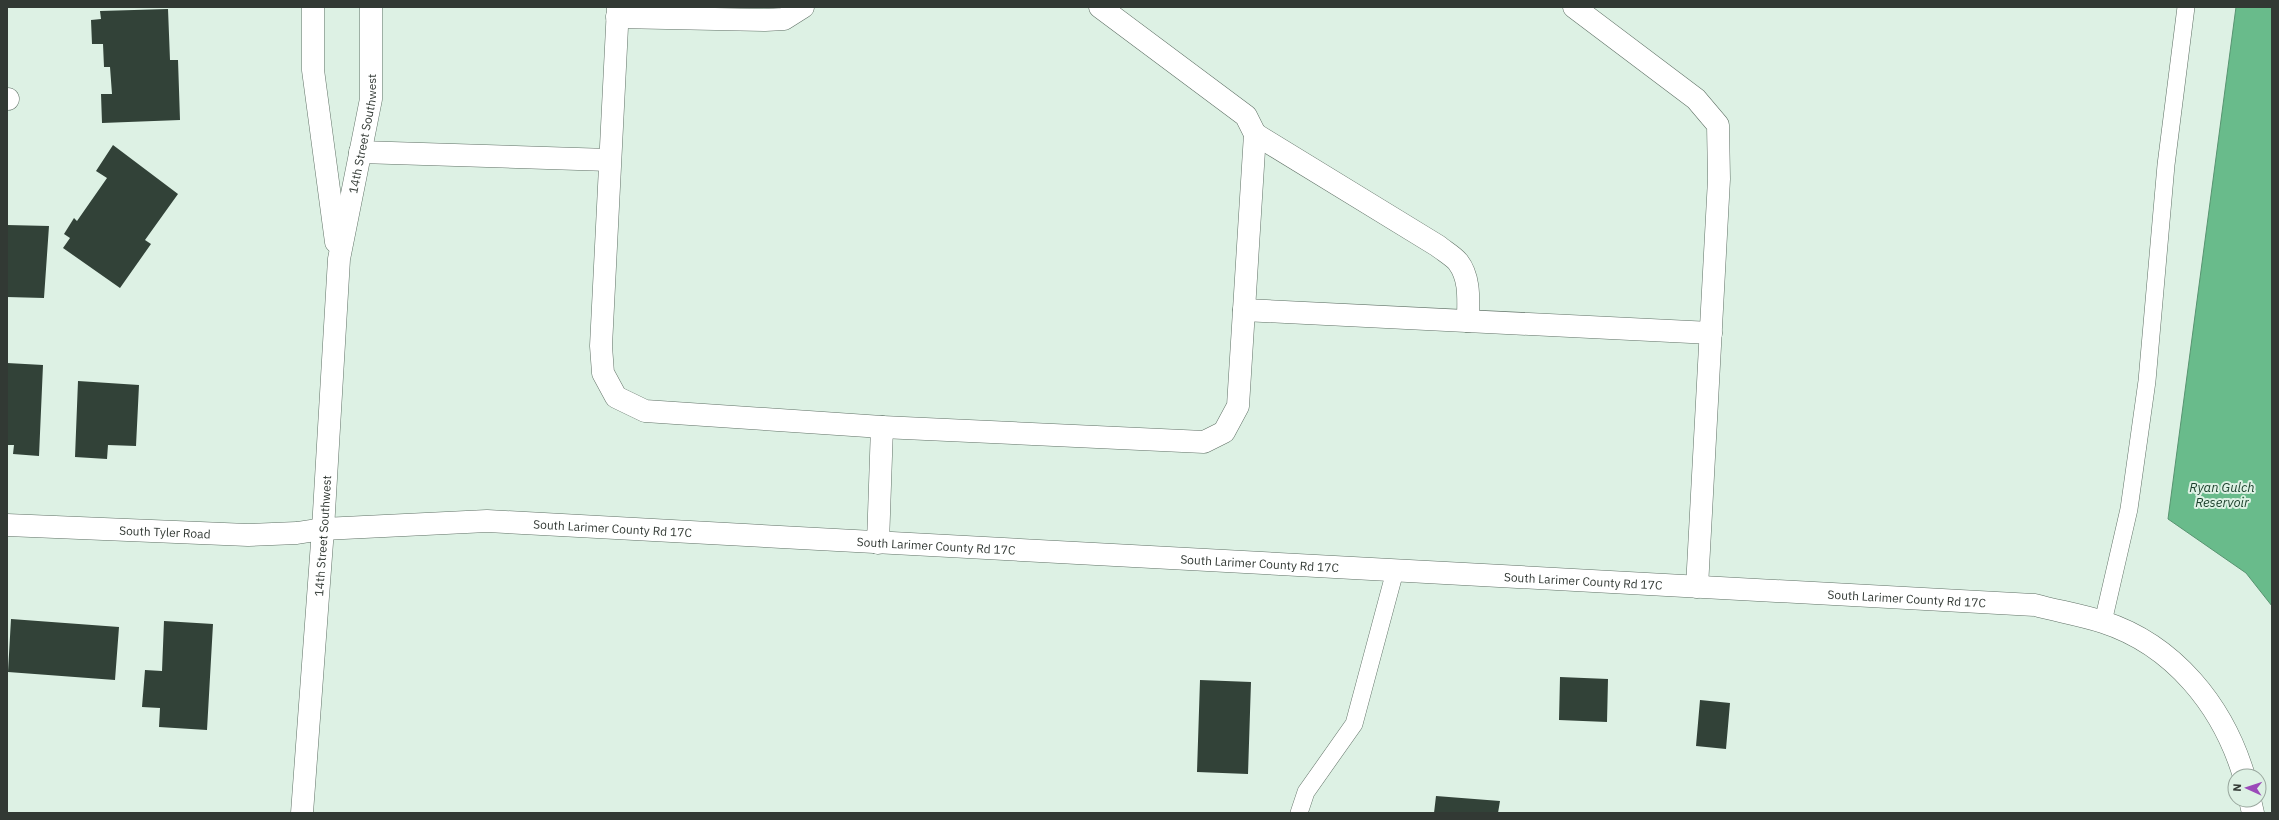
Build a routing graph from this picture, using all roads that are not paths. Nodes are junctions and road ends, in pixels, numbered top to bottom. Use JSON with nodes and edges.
{"nodes":[{"id":1,"x":313,"y":7,"type":"edge"},
{"id":2,"x":371,"y":7,"type":"edge"},
{"id":3,"x":804,"y":7,"type":"edge"},
{"id":4,"x":1100,"y":7,"type":"edge"},
{"id":5,"x":1574,"y":7,"type":"edge"},
{"id":6,"x":2186,"y":7,"type":"edge"},
{"id":7,"x":618,"y":12,"type":"edge"},
{"id":8,"x":1255,"y":134,"type":"junction"},
{"id":9,"x":360,"y":152,"type":"junction"},
{"id":10,"x":609,"y":160,"type":"junction"},
{"id":11,"x":339,"y":259,"type":"junction"},
{"id":12,"x":1244,"y":310,"type":"junction"},
{"id":13,"x":1468,"y":321,"type":"junction"},
{"id":14,"x":1710,"y":333,"type":"junction"},
{"id":15,"x":882,"y":427,"type":"junction"},
{"id":16,"x":7,"y":525,"type":"edge"},
{"id":17,"x":323,"y":529,"type":"junction"},
{"id":18,"x":878,"y":543,"type":"junction"},
{"id":19,"x":1395,"y":571,"type":"junction"},
{"id":20,"x":1697,"y":587,"type":"junction"},
{"id":21,"x":2103,"y":622,"type":"junction"},
{"id":22,"x":2241,"y":768,"type":"edge"},
{"id":23,"x":302,"y":813,"type":"edge"},
{"id":24,"x":1299,"y":813,"type":"edge"}],
"edges":[{"from":1,"to":11,"type":"street","name":"14th Street Southwest"},
{"from":2,"to":9,"type":"street","name":"14th Street Southwest"},
{"from":3,"to":7,"type":"street"},
{"from":4,"to":8,"type":"street"},
{"from":5,"to":14,"type":"street"},
{"from":6,"to":21,"type":"lane"},
{"from":7,"to":10,"type":"street"},
{"from":8,"to":12,"type":"street"},
{"from":8,"to":13,"type":"street"},
{"from":9,"to":10,"type":"street"},
{"from":9,"to":11,"type":"street","name":"14th Street Southwest"},
{"from":10,"to":15,"type":"street"},
{"from":11,"to":17,"type":"street","name":"14th Street Southwest"},
{"from":12,"to":13,"type":"street"},
{"from":12,"to":15,"type":"street"},
{"from":13,"to":14,"type":"street"},
{"from":14,"to":20,"type":"street"},
{"from":15,"to":18,"type":"street"},
{"from":16,"to":17,"type":"street","name":"South Tyler Road"},
{"from":17,"to":18,"type":"street","name":"South Larimer County Rd 17C"},
{"from":17,"to":23,"type":"street","name":"14th Street Southwest"},
{"from":18,"to":19,"type":"street","name":"South Larimer County Rd 17C"},
{"from":19,"to":20,"type":"street","name":"South Larimer County Rd 17C"},
{"from":19,"to":24,"type":"lane"},
{"from":20,"to":21,"type":"street","name":"South Larimer County Rd 17C"},
{"from":21,"to":22,"type":"street","name":"South Larimer County Rd 17C"}]}
